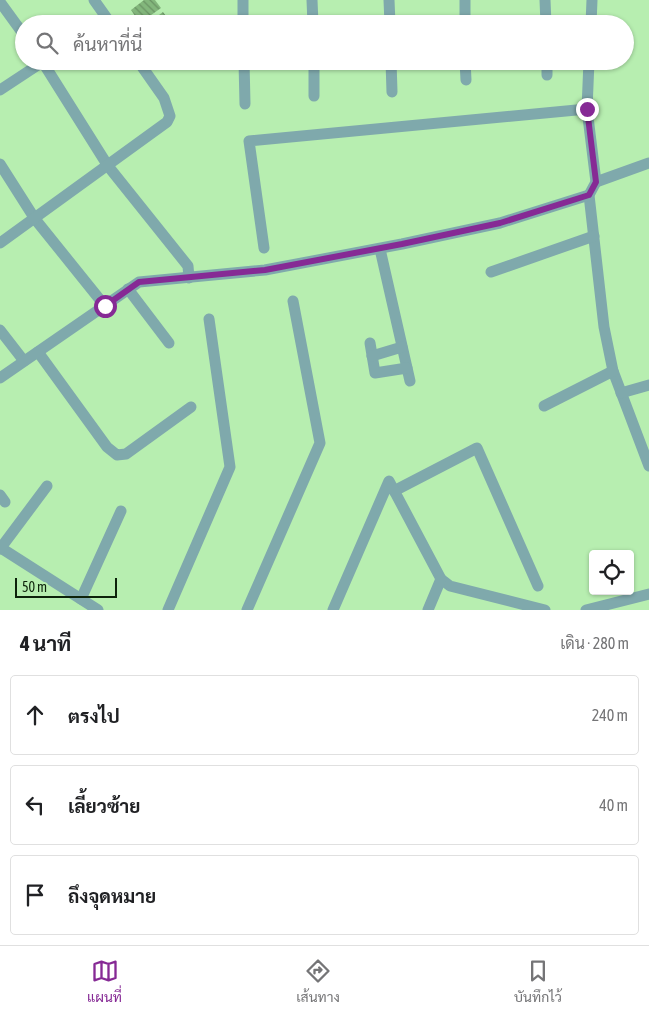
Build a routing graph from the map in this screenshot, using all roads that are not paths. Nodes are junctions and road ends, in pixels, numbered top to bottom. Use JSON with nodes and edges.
{"nodes":[{"id":1,"x":94,"y":0,"type":"edge"},
{"id":2,"x":243,"y":0,"type":"edge"},
{"id":3,"x":312,"y":0,"type":"edge"},
{"id":4,"x":389,"y":0,"type":"edge"},
{"id":5,"x":465,"y":0,"type":"edge"},
{"id":6,"x":545,"y":0,"type":"edge"},
{"id":7,"x":592,"y":0,"type":"edge"},
{"id":8,"x":0,"y":2,"type":"edge"},
{"id":9,"x":102,"y":15,"type":"edge"},
{"id":10,"x":243,"y":15,"type":"edge"},
{"id":11,"x":313,"y":15,"type":"edge"},
{"id":12,"x":390,"y":15,"type":"edge"},
{"id":13,"x":465,"y":15,"type":"edge"},
{"id":14,"x":546,"y":15,"type":"edge"},
{"id":15,"x":591,"y":15,"type":"edge"},
{"id":16,"x":15,"y":23,"type":"edge"},
{"id":17,"x":31,"y":70,"type":"edge"},
{"id":18,"x":48,"y":70,"type":"edge"},
{"id":19,"x":144,"y":70,"type":"edge"},
{"id":20,"x":244,"y":70,"type":"edge"},
{"id":21,"x":314,"y":70,"type":"edge"},
{"id":22,"x":391,"y":70,"type":"edge"},
{"id":23,"x":465,"y":70,"type":"edge"},
{"id":24,"x":547,"y":70,"type":"edge"},
{"id":25,"x":589,"y":70,"type":"edge"},
{"id":26,"x":547,"y":75,"type":"dead end"},
{"id":27,"x":466,"y":80,"type":"dead end"},
{"id":28,"x":0,"y":90,"type":"edge"},
{"id":29,"x":392,"y":92,"type":"dead end"},
{"id":30,"x":314,"y":96,"type":"dead end"},
{"id":31,"x":245,"y":104,"type":"dead end"},
{"id":32,"x":587,"y":109,"type":"junction"},
{"id":33,"x":649,"y":163,"type":"edge"},
{"id":34,"x":0,"y":164,"type":"edge"},
{"id":35,"x":108,"y":166,"type":"junction"},
{"id":36,"x":596,"y":182,"type":"junction"},
{"id":37,"x":589,"y":195,"type":"junction"},
{"id":38,"x":35,"y":219,"type":"junction"},
{"id":39,"x":594,"y":236,"type":"junction"},
{"id":40,"x":0,"y":243,"type":"edge"},
{"id":41,"x":264,"y":248,"type":"dead end"},
{"id":42,"x":380,"y":248,"type":"junction"},
{"id":43,"x":491,"y":272,"type":"dead end"},
{"id":44,"x":189,"y":278,"type":"junction"},
{"id":45,"x":128,"y":289,"type":"junction"},
{"id":46,"x":293,"y":301,"type":"dead end"},
{"id":47,"x":105,"y":306,"type":"junction"},
{"id":48,"x":209,"y":319,"type":"dead end"},
{"id":49,"x":0,"y":330,"type":"edge"},
{"id":50,"x":169,"y":343,"type":"dead end"},
{"id":51,"x":370,"y":344,"type":"dead end"},
{"id":52,"x":402,"y":347,"type":"junction"},
{"id":53,"x":38,"y":352,"type":"junction"},
{"id":54,"x":372,"y":356,"type":"junction"},
{"id":55,"x":24,"y":361,"type":"junction"},
{"id":56,"x":407,"y":368,"type":"junction"},
{"id":57,"x":613,"y":371,"type":"junction"},
{"id":58,"x":0,"y":378,"type":"edge"},
{"id":59,"x":410,"y":381,"type":"dead end"},
{"id":60,"x":649,"y":385,"type":"edge"},
{"id":61,"x":621,"y":393,"type":"junction"},
{"id":62,"x":544,"y":406,"type":"dead end"},
{"id":63,"x":191,"y":407,"type":"dead end"},
{"id":64,"x":649,"y":466,"type":"edge"},
{"id":65,"x":47,"y":486,"type":"dead end"},
{"id":66,"x":394,"y":491,"type":"junction"},
{"id":67,"x":121,"y":511,"type":"dead end"},
{"id":68,"x":0,"y":549,"type":"edge"},
{"id":69,"x":441,"y":579,"type":"junction"},
{"id":70,"x":538,"y":586,"type":"dead end"},
{"id":71,"x":649,"y":594,"type":"edge"},
{"id":72,"x":81,"y":600,"type":"junction"},
{"id":73,"x":98,"y":610,"type":"edge"},
{"id":74,"x":168,"y":610,"type":"edge"},
{"id":75,"x":247,"y":610,"type":"edge"},
{"id":76,"x":334,"y":610,"type":"edge"},
{"id":77,"x":428,"y":610,"type":"edge"},
{"id":78,"x":545,"y":610,"type":"edge"},
{"id":79,"x":586,"y":610,"type":"edge"}],
"edges":[{"from":1,"to":9,"type":"street"},
{"from":2,"to":10,"type":"street"},
{"from":3,"to":11,"type":"street"},
{"from":4,"to":12,"type":"street"},
{"from":5,"to":13,"type":"street"},
{"from":6,"to":14,"type":"street"},
{"from":7,"to":15,"type":"street"},
{"from":8,"to":16,"type":"street"},
{"from":17,"to":28,"type":"street"},
{"from":18,"to":35,"type":"street"},
{"from":19,"to":35,"type":"street"},
{"from":20,"to":31,"type":"street"},
{"from":21,"to":30,"type":"street"},
{"from":22,"to":29,"type":"street"},
{"from":23,"to":27,"type":"street"},
{"from":24,"to":26,"type":"street"},
{"from":25,"to":32,"type":"street"},
{"from":32,"to":36,"type":"street"},
{"from":32,"to":41,"type":"street"},
{"from":33,"to":36,"type":"street"},
{"from":34,"to":38,"type":"street"},
{"from":35,"to":38,"type":"street"},
{"from":35,"to":44,"type":"street"},
{"from":36,"to":37,"type":"street"},
{"from":37,"to":39,"type":"street"},
{"from":37,"to":42,"type":"street"},
{"from":38,"to":40,"type":"street"},
{"from":38,"to":47,"type":"street"},
{"from":39,"to":43,"type":"street"},
{"from":39,"to":57,"type":"street"},
{"from":42,"to":44,"type":"street"},
{"from":42,"to":52,"type":"street"},
{"from":44,"to":45,"type":"street"},
{"from":45,"to":47,"type":"street"},
{"from":45,"to":50,"type":"street"},
{"from":46,"to":75,"type":"street"},
{"from":47,"to":53,"type":"street"},
{"from":48,"to":74,"type":"street"},
{"from":49,"to":55,"type":"street"},
{"from":51,"to":54,"type":"street"},
{"from":52,"to":54,"type":"street"},
{"from":52,"to":56,"type":"street"},
{"from":53,"to":55,"type":"street"},
{"from":53,"to":63,"type":"street"},
{"from":54,"to":56,"type":"street"},
{"from":55,"to":58,"type":"street"},
{"from":56,"to":59,"type":"street"},
{"from":57,"to":61,"type":"street"},
{"from":57,"to":62,"type":"street"},
{"from":60,"to":61,"type":"street"},
{"from":61,"to":64,"type":"street"},
{"from":65,"to":68,"type":"street"},
{"from":66,"to":69,"type":"street"},
{"from":66,"to":70,"type":"street"},
{"from":66,"to":76,"type":"street"},
{"from":67,"to":72,"type":"street"},
{"from":68,"to":72,"type":"street"},
{"from":69,"to":77,"type":"street"},
{"from":69,"to":78,"type":"street"},
{"from":71,"to":79,"type":"street"},
{"from":72,"to":73,"type":"street"}]}
